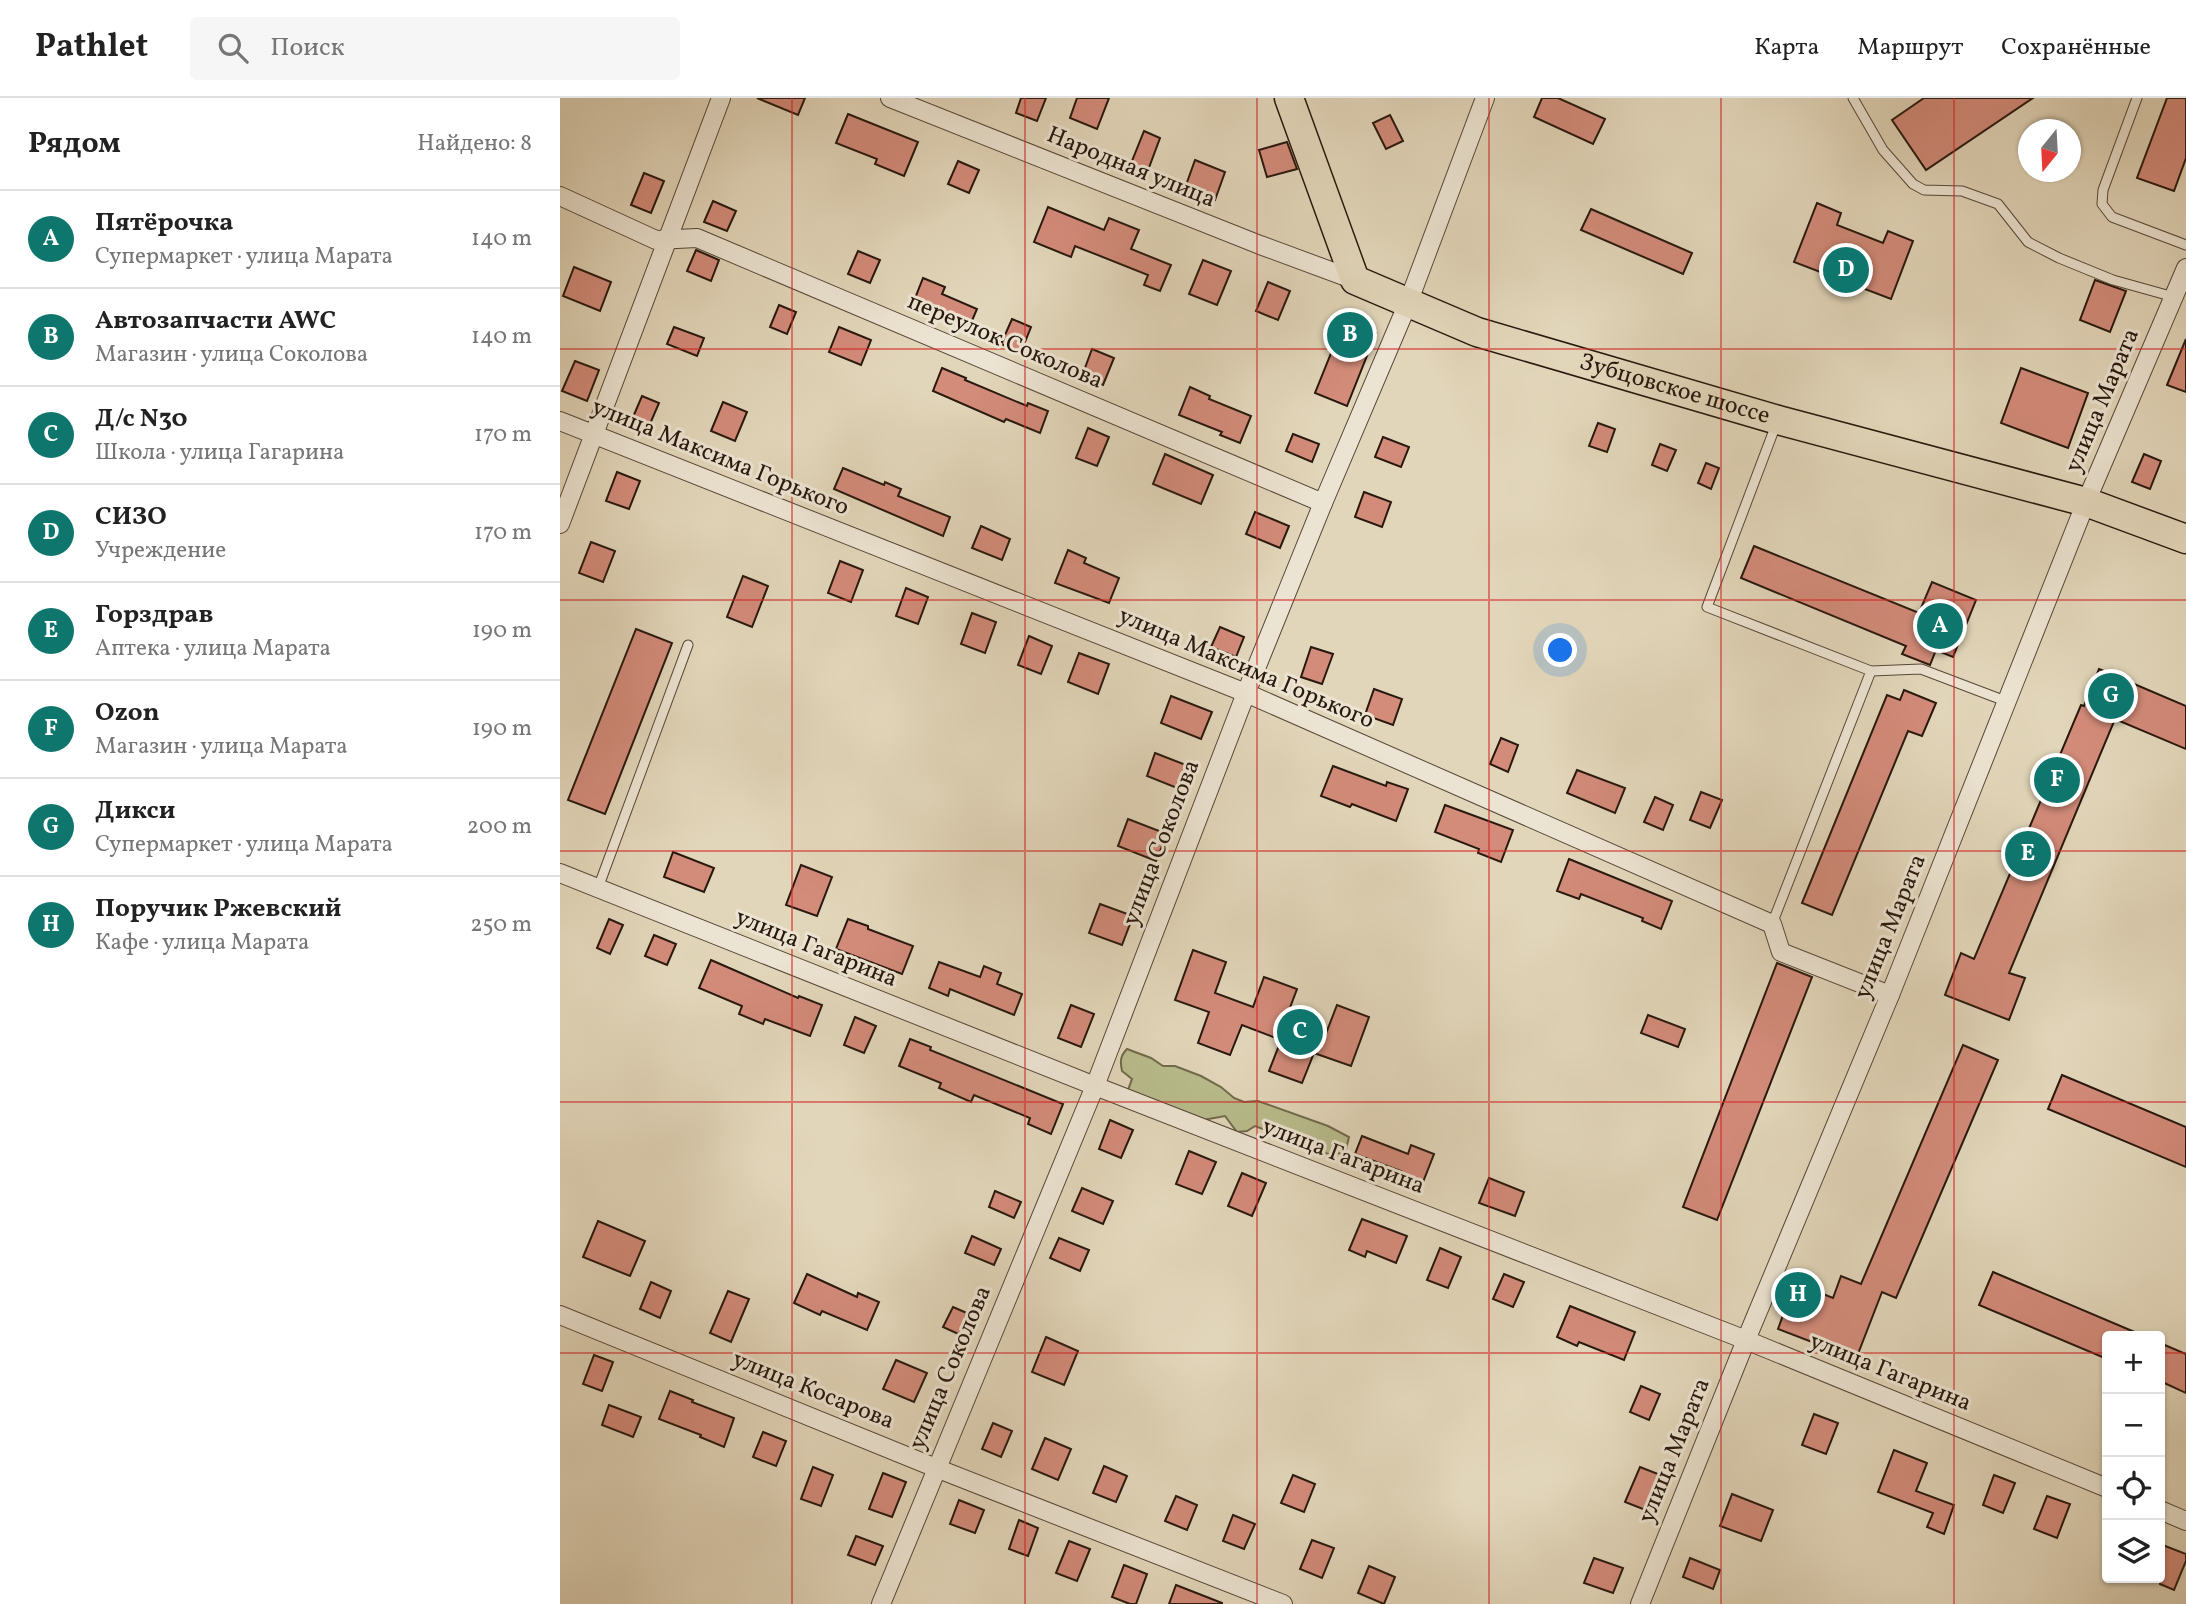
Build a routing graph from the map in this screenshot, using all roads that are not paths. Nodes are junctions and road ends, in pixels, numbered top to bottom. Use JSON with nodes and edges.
{"nodes":[{"id":1,"x":720,"y":98,"type":"edge"},
{"id":2,"x":890,"y":98,"type":"edge"},
{"id":3,"x":1289,"y":98,"type":"edge"},
{"id":4,"x":1485,"y":98,"type":"edge"},
{"id":5,"x":1853,"y":98,"type":"edge"},
{"id":6,"x":2137,"y":98,"type":"edge"},
{"id":7,"x":560,"y":196,"type":"edge"},
{"id":8,"x":666,"y":241,"type":"junction"},
{"id":9,"x":2186,"y":245,"type":"edge"},
{"id":10,"x":2186,"y":268,"type":"edge"},
{"id":11,"x":1355,"y":280,"type":"junction"},
{"id":12,"x":2174,"y":297,"type":"junction"},
{"id":13,"x":1408,"y":303,"type":"junction"},
{"id":14,"x":1778,"y":420,"type":"junction"},
{"id":15,"x":560,"y":421,"type":"edge"},
{"id":16,"x":595,"y":435,"type":"junction"},
{"id":17,"x":2086,"y":502,"type":"junction"},
{"id":18,"x":1323,"y":503,"type":"junction"},
{"id":19,"x":560,"y":524,"type":"edge"},
{"id":20,"x":2186,"y":539,"type":"edge"},
{"id":21,"x":688,"y":645,"type":"dead end"},
{"id":22,"x":1871,"y":671,"type":"junction"},
{"id":23,"x":1246,"y":693,"type":"junction"},
{"id":24,"x":2008,"y":702,"type":"junction"},
{"id":25,"x":560,"y":873,"type":"edge"},
{"id":26,"x":598,"y":888,"type":"junction"},
{"id":27,"x":1772,"y":924,"type":"junction"},
{"id":28,"x":1889,"y":995,"type":"junction"},
{"id":29,"x":1094,"y":1086,"type":"junction"},
{"id":30,"x":560,"y":1315,"type":"edge"},
{"id":31,"x":1746,"y":1340,"type":"junction"},
{"id":32,"x":936,"y":1468,"type":"junction"},
{"id":33,"x":2102,"y":1486,"type":"edge"},
{"id":34,"x":2165,"y":1512,"type":"edge"},
{"id":35,"x":2186,"y":1521,"type":"edge"},
{"id":36,"x":881,"y":1604,"type":"edge"},
{"id":37,"x":1283,"y":1604,"type":"edge"},
{"id":38,"x":1640,"y":1604,"type":"edge"}],
"edges":[{"from":1,"to":8,"type":"street"},
{"from":2,"to":11,"type":"street","name":"Народная улица"},
{"from":3,"to":11,"type":"main road"},
{"from":4,"to":13,"type":"street","name":"улица Соколова"},
{"from":5,"to":12,"type":"lane"},
{"from":6,"to":9,"type":"lane"},
{"from":7,"to":8,"type":"street"},
{"from":8,"to":16,"type":"street"},
{"from":8,"to":18,"type":"street","name":"переулок Соколова"},
{"from":10,"to":12,"type":"street","name":"улица Марата"},
{"from":11,"to":13,"type":"main road","name":"Зубцовское шоссе"},
{"from":12,"to":17,"type":"street","name":"улица Марата"},
{"from":13,"to":14,"type":"main road","name":"Зубцовское шоссе"},
{"from":13,"to":18,"type":"street","name":"улица Соколова"},
{"from":14,"to":17,"type":"main road","name":"Зубцовское шоссе"},
{"from":14,"to":22,"type":"lane"},
{"from":15,"to":16,"type":"street","name":"улица Максима Горького"},
{"from":16,"to":19,"type":"street"},
{"from":16,"to":23,"type":"street","name":"улица Максима Горького"},
{"from":17,"to":20,"type":"main road","name":"Зубцовское шоссе"},
{"from":17,"to":24,"type":"street","name":"улица Марата"},
{"from":18,"to":23,"type":"street","name":"улица Соколова"},
{"from":21,"to":26,"type":"lane"},
{"from":22,"to":24,"type":"lane"},
{"from":22,"to":27,"type":"lane"},
{"from":23,"to":27,"type":"street","name":"улица Максима Горького"},
{"from":23,"to":29,"type":"street","name":"улица Соколова"},
{"from":24,"to":28,"type":"street","name":"улица Марата"},
{"from":25,"to":26,"type":"street","name":"улица Гагарина"},
{"from":26,"to":29,"type":"street","name":"улица Гагарина"},
{"from":27,"to":28,"type":"street"},
{"from":28,"to":31,"type":"street","name":"улица Марата"},
{"from":29,"to":31,"type":"street","name":"улица Гагарина"},
{"from":29,"to":32,"type":"street","name":"улица Соколова"},
{"from":30,"to":32,"type":"street","name":"улица Косарова"},
{"from":31,"to":33,"type":"street","name":"улица Гагарина"},
{"from":31,"to":38,"type":"street","name":"улица Марата"},
{"from":32,"to":36,"type":"street","name":"улица Соколова"},
{"from":32,"to":37,"type":"street","name":"улица Косарова"},
{"from":34,"to":35,"type":"street"}]}
